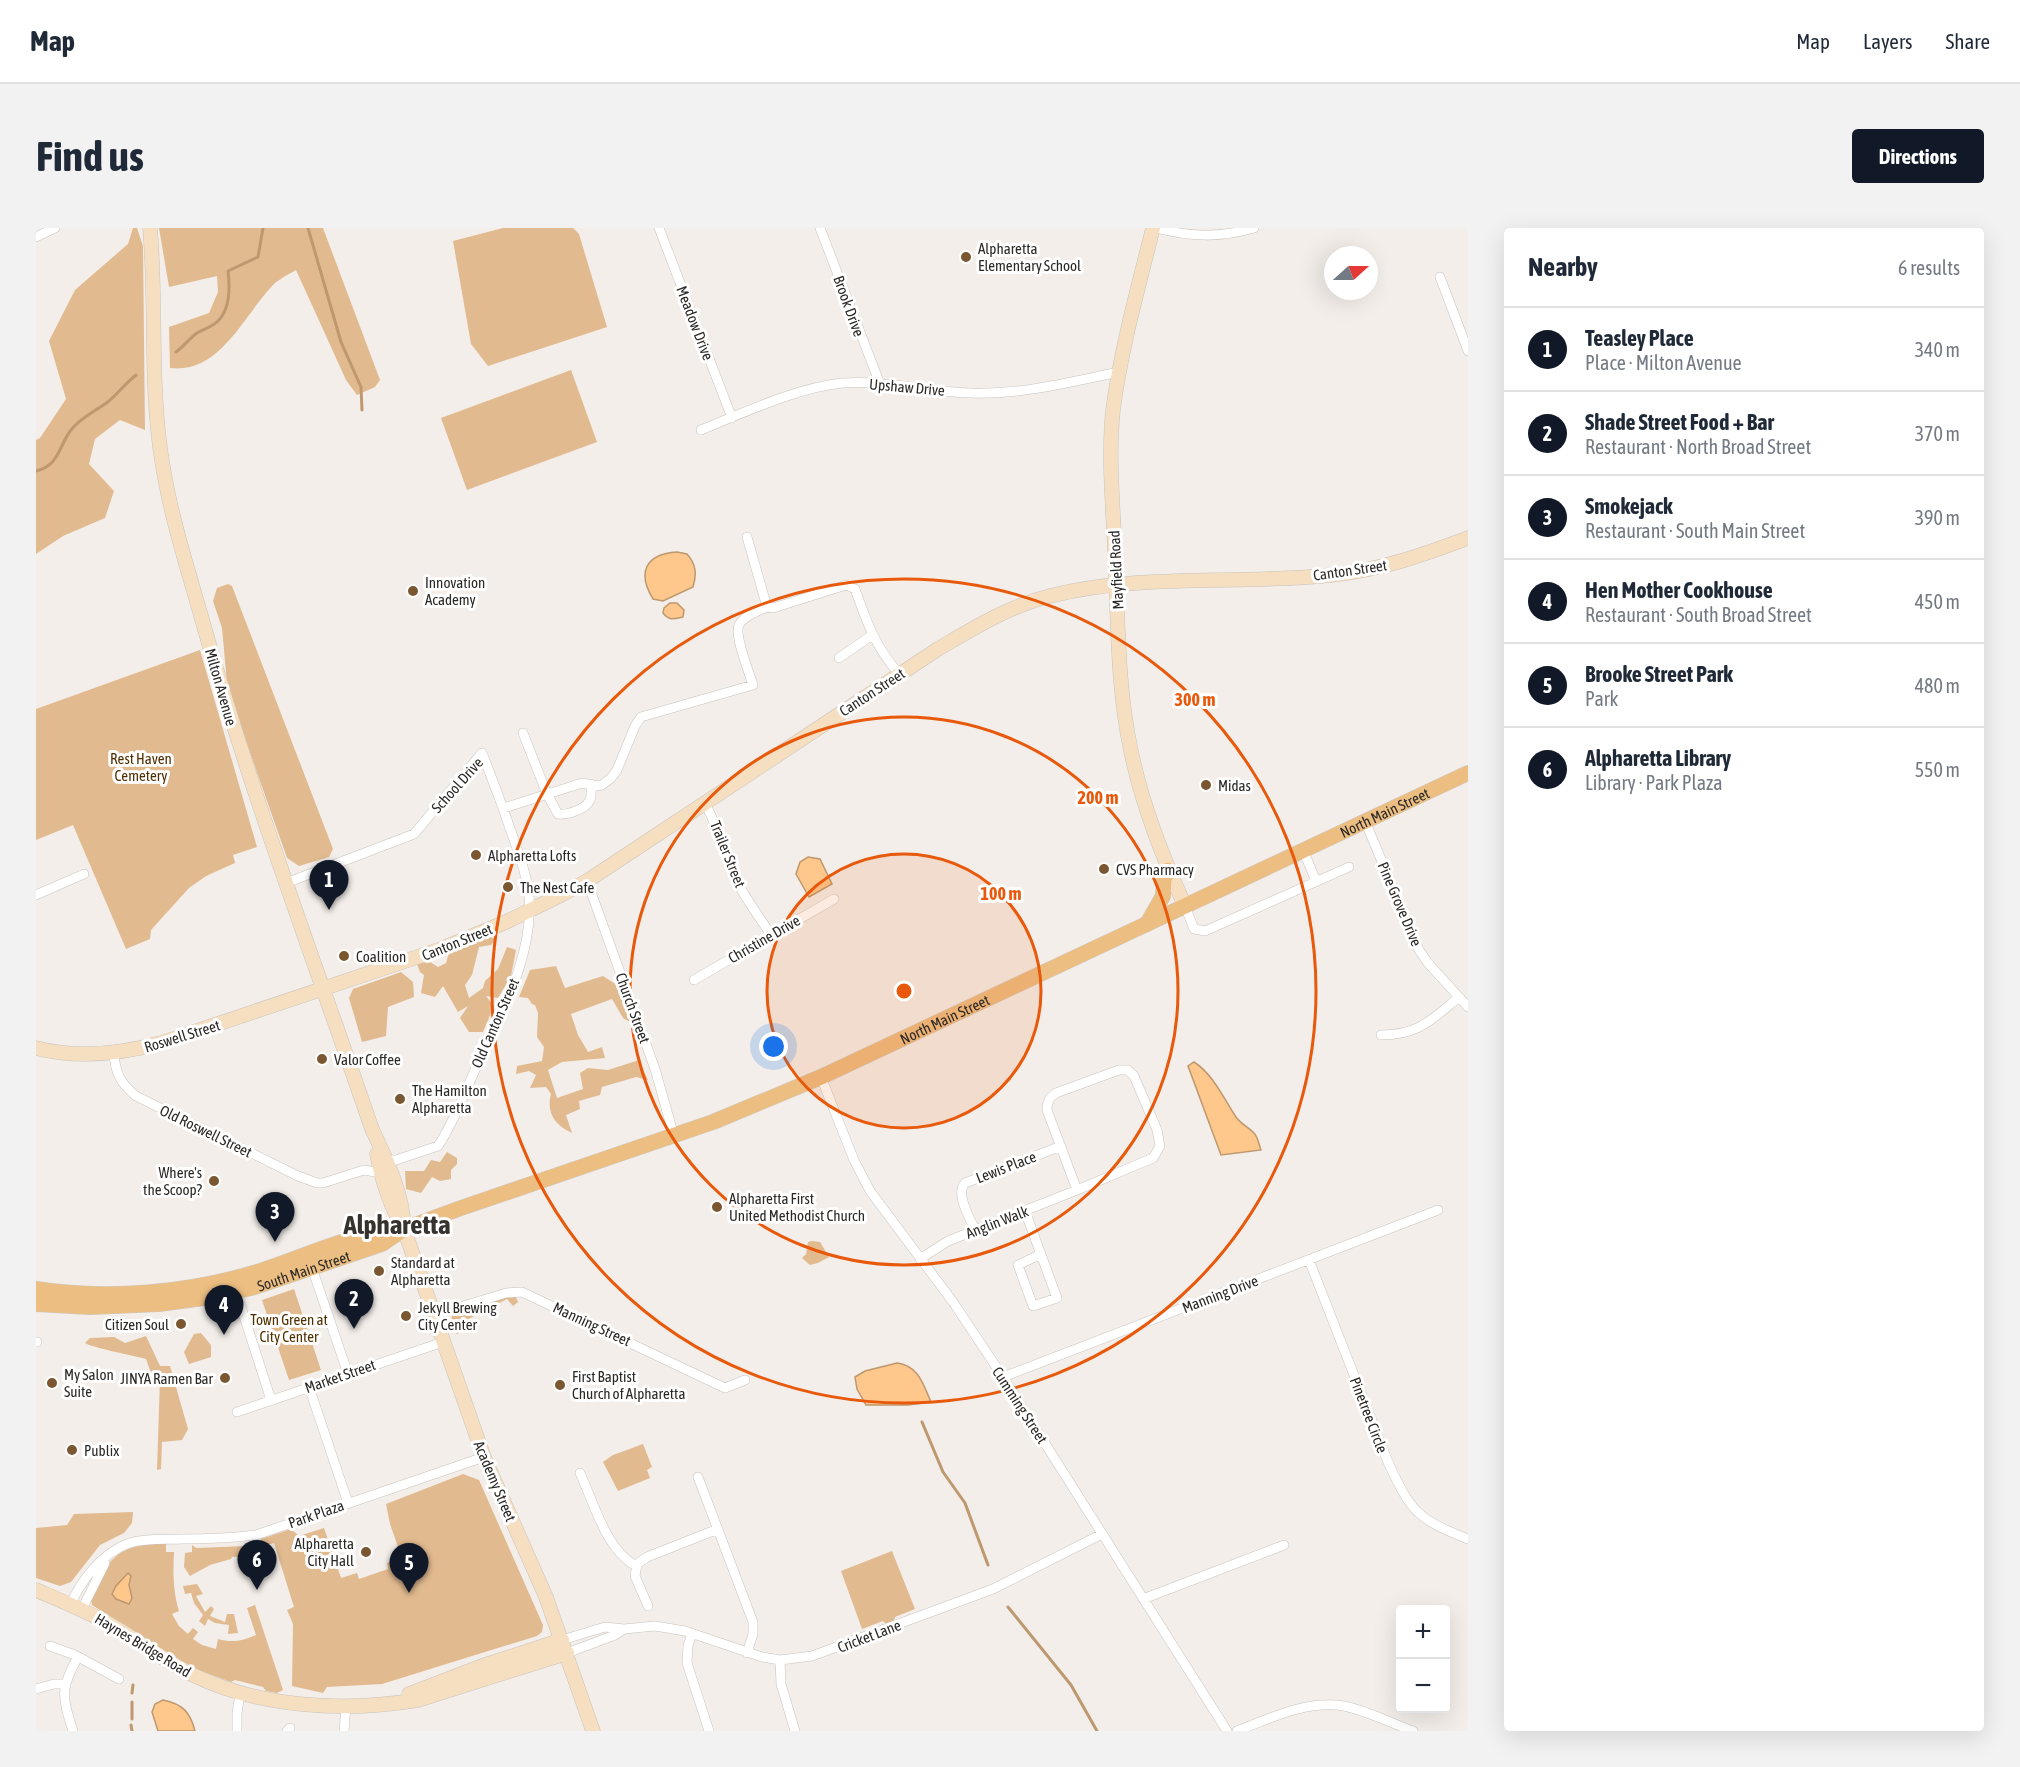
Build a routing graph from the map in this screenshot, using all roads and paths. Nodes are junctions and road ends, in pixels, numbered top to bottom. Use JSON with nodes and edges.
{"nodes":[{"id":1,"x":55,"y":228,"type":"edge"},
{"id":2,"x":150,"y":228,"type":"edge"},
{"id":3,"x":659,"y":228,"type":"edge"},
{"id":4,"x":820,"y":228,"type":"edge"},
{"id":5,"x":1155,"y":228,"type":"edge"},
{"id":6,"x":1254,"y":228,"type":"edge"},
{"id":7,"x":36,"y":237,"type":"edge"},
{"id":8,"x":1440,"y":277,"type":"dead end"},
{"id":9,"x":1468,"y":351,"type":"edge"},
{"id":10,"x":1119,"y":372,"type":"junction"},
{"id":11,"x":879,"y":384,"type":"junction"},
{"id":12,"x":732,"y":418,"type":"junction"},
{"id":13,"x":701,"y":429,"type":"dead end"},
{"id":14,"x":747,"y":537,"type":"dead end"},
{"id":15,"x":1468,"y":538,"type":"edge"},
{"id":16,"x":1117,"y":586,"type":"junction"},
{"id":17,"x":767,"y":607,"type":"junction"},
{"id":18,"x":872,"y":635,"type":"junction"},
{"id":19,"x":839,"y":658,"type":"dead end"},
{"id":20,"x":899,"y":674,"type":"junction"},
{"id":21,"x":523,"y":733,"type":"dead end"},
{"id":22,"x":1468,"y":773,"type":"edge"},
{"id":23,"x":591,"y":784,"type":"junction"},
{"id":24,"x":546,"y":794,"type":"junction"},
{"id":25,"x":704,"y":802,"type":"junction"},
{"id":26,"x":504,"y":808,"type":"junction"},
{"id":27,"x":1365,"y":821,"type":"junction"},
{"id":28,"x":1303,"y":850,"type":"junction"},
{"id":29,"x":1349,"y":867,"type":"dead end"},
{"id":30,"x":1168,"y":870,"type":"junction"},
{"id":31,"x":84,"y":874,"type":"dead end"},
{"id":32,"x":587,"y":881,"type":"junction"},
{"id":33,"x":1316,"y":881,"type":"junction"},
{"id":34,"x":286,"y":883,"type":"junction"},
{"id":35,"x":36,"y":895,"type":"edge"},
{"id":36,"x":834,"y":898,"type":"dead end"},
{"id":37,"x":1185,"y":906,"type":"junction"},
{"id":38,"x":528,"y":911,"type":"junction"},
{"id":39,"x":1147,"y":924,"type":"junction"},
{"id":40,"x":771,"y":935,"type":"junction"},
{"id":41,"x":694,"y":980,"type":"dead end"},
{"id":42,"x":324,"y":989,"type":"junction"},
{"id":43,"x":1459,"y":997,"type":"junction"},
{"id":44,"x":1468,"y":1007,"type":"edge"},
{"id":45,"x":1381,"y":1035,"type":"dead end"},
{"id":46,"x":36,"y":1048,"type":"edge"},
{"id":47,"x":114,"y":1053,"type":"junction"},
{"id":48,"x":821,"y":1077,"type":"junction"},
{"id":49,"x":372,"y":1129,"type":"junction"},
{"id":50,"x":674,"y":1136,"type":"junction"},
{"id":51,"x":1061,"y":1146,"type":"junction"},
{"id":52,"x":386,"y":1160,"type":"junction"},
{"id":53,"x":381,"y":1173,"type":"junction"},
{"id":54,"x":1077,"y":1190,"type":"junction"},
{"id":55,"x":1438,"y":1210,"type":"dead end"},
{"id":56,"x":1024,"y":1211,"type":"junction"},
{"id":57,"x":404,"y":1229,"type":"junction"},
{"id":58,"x":975,"y":1230,"type":"junction"},
{"id":59,"x":1041,"y":1254,"type":"junction"},
{"id":60,"x":920,"y":1259,"type":"junction"},
{"id":61,"x":1309,"y":1260,"type":"junction"},
{"id":62,"x":312,"y":1268,"type":"junction"},
{"id":63,"x":234,"y":1285,"type":"junction"},
{"id":64,"x":36,"y":1289,"type":"edge"},
{"id":65,"x":36,"y":1304,"type":"edge"},
{"id":66,"x":434,"y":1315,"type":"junction"},
{"id":67,"x":443,"y":1342,"type":"junction"},
{"id":68,"x":348,"y":1374,"type":"junction"},
{"id":69,"x":1003,"y":1377,"type":"junction"},
{"id":70,"x":745,"y":1380,"type":"dead end"},
{"id":71,"x":309,"y":1387,"type":"junction"},
{"id":72,"x":271,"y":1400,"type":"junction"},
{"id":73,"x":237,"y":1412,"type":"dead end"},
{"id":74,"x":484,"y":1457,"type":"junction"},
{"id":75,"x":580,"y":1473,"type":"dead end"},
{"id":76,"x":698,"y":1477,"type":"dead end"},
{"id":77,"x":348,"y":1503,"type":"junction"},
{"id":78,"x":718,"y":1529,"type":"junction"},
{"id":79,"x":1102,"y":1534,"type":"junction"},
{"id":80,"x":1468,"y":1539,"type":"edge"},
{"id":81,"x":1284,"y":1545,"type":"dead end"},
{"id":82,"x":636,"y":1566,"type":"junction"},
{"id":83,"x":36,"y":1590,"type":"edge"},
{"id":84,"x":36,"y":1595,"type":"edge"},
{"id":85,"x":56,"y":1599,"type":"junction"},
{"id":86,"x":1143,"y":1599,"type":"junction"},
{"id":87,"x":648,"y":1606,"type":"dead end"},
{"id":88,"x":77,"y":1607,"type":"junction"},
{"id":89,"x":692,"y":1634,"type":"junction"},
{"id":90,"x":50,"y":1646,"type":"dead end"},
{"id":91,"x":565,"y":1647,"type":"junction"},
{"id":92,"x":747,"y":1653,"type":"junction"},
{"id":93,"x":78,"y":1657,"type":"junction"},
{"id":94,"x":780,"y":1660,"type":"junction"},
{"id":95,"x":119,"y":1678,"type":"dead end"},
{"id":96,"x":65,"y":1684,"type":"junction"},
{"id":97,"x":36,"y":1689,"type":"edge"},
{"id":98,"x":240,"y":1694,"type":"junction"},
{"id":99,"x":346,"y":1705,"type":"junction"},
{"id":100,"x":73,"y":1731,"type":"edge"},
{"id":101,"x":237,"y":1731,"type":"edge"},
{"id":102,"x":344,"y":1731,"type":"edge"},
{"id":103,"x":593,"y":1731,"type":"edge"},
{"id":104,"x":709,"y":1731,"type":"edge"},
{"id":105,"x":795,"y":1731,"type":"edge"},
{"id":106,"x":1227,"y":1731,"type":"edge"},
{"id":107,"x":1237,"y":1731,"type":"edge"},
{"id":108,"x":1413,"y":1731,"type":"edge"}],
"edges":[{"from":1,"to":7,"type":"street"},
{"from":2,"to":34,"type":"street","name":"Milton Avenue"},
{"from":3,"to":12,"type":"street","name":"Meadow Drive"},
{"from":4,"to":11,"type":"street","name":"Brook Drive"},
{"from":5,"to":6,"type":"street"},
{"from":5,"to":10,"type":"street","name":"Mayfield Road"},
{"from":8,"to":9,"type":"street"},
{"from":10,"to":11,"type":"street","name":"Upshaw Drive"},
{"from":10,"to":16,"type":"street","name":"Mayfield Road"},
{"from":11,"to":12,"type":"street","name":"Upshaw Drive"},
{"from":12,"to":13,"type":"street","name":"Upshaw Drive"},
{"from":14,"to":17,"type":"street"},
{"from":15,"to":16,"type":"street","name":"Canton Street"},
{"from":16,"to":20,"type":"street","name":"Canton Street"},
{"from":16,"to":30,"type":"street","name":"Mayfield Road"},
{"from":17,"to":18,"type":"street"},
{"from":17,"to":23,"type":"street"},
{"from":18,"to":19,"type":"street"},
{"from":18,"to":20,"type":"street"},
{"from":20,"to":25,"type":"street","name":"Canton Street"},
{"from":21,"to":24,"type":"street"},
{"from":22,"to":27,"type":"main road","name":"North Main Street"},
{"from":23,"to":24,"type":"street"},
{"from":23,"to":24,"type":"street"},
{"from":24,"to":26,"type":"street"},
{"from":25,"to":32,"type":"street","name":"Canton Street"},
{"from":25,"to":40,"type":"street","name":"Trailer Street"},
{"from":26,"to":34,"type":"street","name":"School Drive"},
{"from":26,"to":38,"type":"street","name":"School Drive"},
{"from":27,"to":28,"type":"main road","name":"North Main Street"},
{"from":27,"to":43,"type":"street","name":"Pine Grove Drive"},
{"from":28,"to":33,"type":"street"},
{"from":28,"to":37,"type":"main road","name":"North Main Street"},
{"from":29,"to":33,"type":"street"},
{"from":30,"to":37,"type":"street","name":"Mayfield Road"},
{"from":30,"to":39,"type":"main road"},
{"from":31,"to":35,"type":"street"},
{"from":32,"to":38,"type":"street","name":"Canton Street"},
{"from":32,"to":50,"type":"street","name":"Church Street"},
{"from":33,"to":37,"type":"street"},
{"from":34,"to":42,"type":"street","name":"Milton Avenue"},
{"from":36,"to":40,"type":"street","name":"Christine Drive"},
{"from":37,"to":39,"type":"main road","name":"North Main Street"},
{"from":38,"to":42,"type":"street","name":"Canton Street"},
{"from":38,"to":52,"type":"street","name":"Old Canton Street"},
{"from":39,"to":48,"type":"main road","name":"North Main Street"},
{"from":40,"to":41,"type":"street","name":"Christine Drive"},
{"from":42,"to":47,"type":"street","name":"Roswell Street"},
{"from":42,"to":49,"type":"street","name":"Milton Avenue"},
{"from":43,"to":44,"type":"street","name":"Pine Grove Drive"},
{"from":43,"to":45,"type":"street"},
{"from":46,"to":47,"type":"street","name":"Roswell Street"},
{"from":47,"to":53,"type":"street","name":"Old Roswell Street"},
{"from":48,"to":50,"type":"main road","name":"North Main Street"},
{"from":48,"to":60,"type":"street","name":"Cumming Street"},
{"from":49,"to":52,"type":"street","name":"Milton Avenue"},
{"from":49,"to":53,"type":"street","name":"Milton Avenue"},
{"from":50,"to":57,"type":"main road","name":"North Main Street"},
{"from":51,"to":54,"type":"street","name":"Anglin Walk"},
{"from":51,"to":54,"type":"street","name":"Anglin Walk"},
{"from":51,"to":58,"type":"street","name":"Lewis Place"},
{"from":52,"to":57,"type":"street","name":"Milton Avenue"},
{"from":53,"to":57,"type":"street","name":"Milton Avenue"},
{"from":54,"to":56,"type":"street","name":"Anglin Walk"},
{"from":55,"to":61,"type":"street","name":"Manning Drive"},
{"from":56,"to":58,"type":"street","name":"Anglin Walk"},
{"from":56,"to":59,"type":"street"},
{"from":57,"to":62,"type":"main road","name":"South Main Street"},
{"from":57,"to":63,"type":"main road","name":"South Main Street"},
{"from":57,"to":66,"type":"street","name":"Academy Street"},
{"from":58,"to":60,"type":"street","name":"Anglin Walk"},
{"from":59,"to":59,"type":"street"},
{"from":60,"to":69,"type":"street","name":"Cumming Street"},
{"from":61,"to":69,"type":"street","name":"Manning Drive"},
{"from":61,"to":80,"type":"street","name":"Pinetree Circle"},
{"from":62,"to":63,"type":"main road","name":"South Main Street"},
{"from":62,"to":68,"type":"street"},
{"from":63,"to":64,"type":"main road","name":"South Main Street"},
{"from":63,"to":65,"type":"main road","name":"South Main Street"},
{"from":63,"to":72,"type":"street"},
{"from":66,"to":67,"type":"street","name":"Academy Street"},
{"from":66,"to":70,"type":"street","name":"Manning Street"},
{"from":67,"to":68,"type":"street","name":"Market Street"},
{"from":67,"to":74,"type":"street","name":"Academy Street"},
{"from":68,"to":71,"type":"street","name":"Market Street"},
{"from":69,"to":79,"type":"street","name":"Cumming Street"},
{"from":71,"to":72,"type":"street","name":"Market Street"},
{"from":71,"to":77,"type":"street"},
{"from":72,"to":73,"type":"street","name":"Market Street"},
{"from":74,"to":77,"type":"street","name":"Park Plaza"},
{"from":74,"to":91,"type":"street","name":"Academy Street"},
{"from":75,"to":82,"type":"street"},
{"from":76,"to":78,"type":"street"},
{"from":77,"to":88,"type":"street","name":"Park Plaza"},
{"from":78,"to":82,"type":"street"},
{"from":78,"to":92,"type":"street"},
{"from":79,"to":86,"type":"street","name":"Cumming Street"},
{"from":79,"to":94,"type":"street","name":"Cricket Lane"},
{"from":81,"to":86,"type":"street"},
{"from":82,"to":87,"type":"street"},
{"from":83,"to":85,"type":"street","name":"Haynes Bridge Road"},
{"from":84,"to":85,"type":"street","name":"Haynes Bridge Road"},
{"from":85,"to":88,"type":"street","name":"Haynes Bridge Road"},
{"from":86,"to":106,"type":"street","name":"Cumming Street"},
{"from":88,"to":98,"type":"street","name":"Haynes Bridge Road"},
{"from":89,"to":91,"type":"street","name":"Cricket Lane"},
{"from":89,"to":92,"type":"street","name":"Cricket Lane"},
{"from":89,"to":104,"type":"street"},
{"from":90,"to":93,"type":"street"},
{"from":91,"to":99,"type":"street","name":"Haynes Bridge Road"},
{"from":91,"to":103,"type":"street","name":"Academy Street"},
{"from":92,"to":94,"type":"street","name":"Cricket Lane"},
{"from":93,"to":95,"type":"street"},
{"from":93,"to":96,"type":"street"},
{"from":94,"to":105,"type":"street"},
{"from":96,"to":97,"type":"street"},
{"from":96,"to":100,"type":"street"},
{"from":98,"to":99,"type":"street","name":"Haynes Bridge Road"},
{"from":98,"to":101,"type":"street"},
{"from":99,"to":102,"type":"street"},
{"from":107,"to":108,"type":"street"}]}
